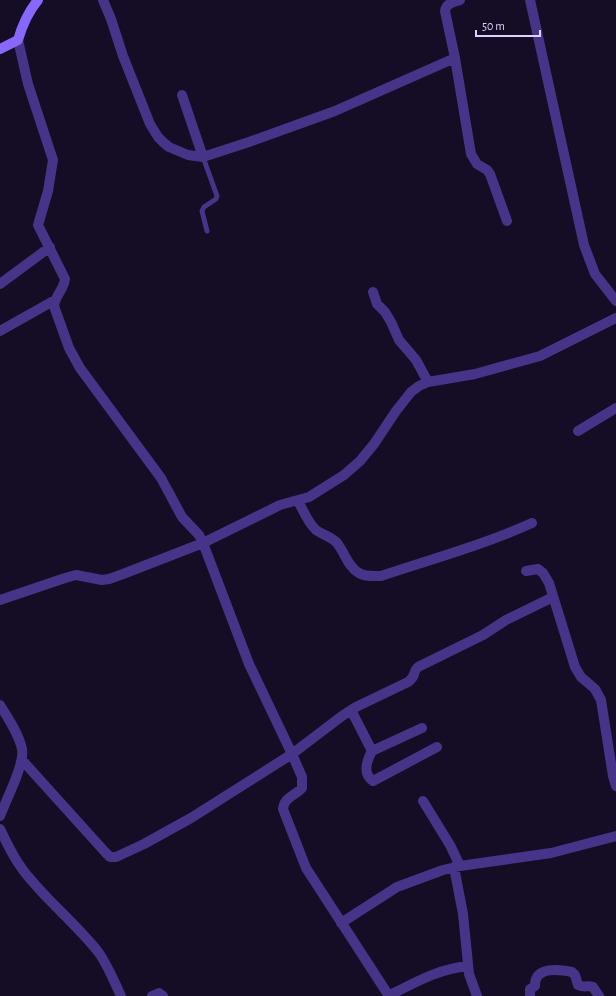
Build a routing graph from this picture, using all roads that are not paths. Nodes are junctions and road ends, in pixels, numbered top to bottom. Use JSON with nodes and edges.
{"nodes":[{"id":1,"x":38,"y":0,"type":"edge"},
{"id":2,"x":104,"y":0,"type":"edge"},
{"id":3,"x":460,"y":0,"type":"edge"},
{"id":4,"x":530,"y":0,"type":"edge"},
{"id":5,"x":444,"y":4,"type":"edge"},
{"id":6,"x":18,"y":40,"type":"junction"},
{"id":7,"x":0,"y":49,"type":"edge"},
{"id":8,"x":455,"y":58,"type":"junction"},
{"id":9,"x":182,"y":95,"type":"dead end"},
{"id":10,"x":203,"y":157,"type":"junction"},
{"id":11,"x":507,"y":221,"type":"dead end"},
{"id":12,"x":207,"y":231,"type":"dead end"},
{"id":13,"x":50,"y":247,"type":"junction"},
{"id":14,"x":0,"y":284,"type":"edge"},
{"id":15,"x":373,"y":292,"type":"dead end"},
{"id":16,"x":55,"y":300,"type":"junction"},
{"id":17,"x":616,"y":301,"type":"edge"},
{"id":18,"x":616,"y":318,"type":"edge"},
{"id":19,"x":0,"y":331,"type":"edge"},
{"id":20,"x":428,"y":382,"type":"junction"},
{"id":21,"x":616,"y":408,"type":"edge"},
{"id":22,"x":578,"y":431,"type":"dead end"},
{"id":23,"x":298,"y":501,"type":"junction"},
{"id":24,"x":532,"y":523,"type":"dead end"},
{"id":25,"x":203,"y":543,"type":"junction"},
{"id":26,"x":526,"y":571,"type":"dead end"},
{"id":27,"x":553,"y":597,"type":"junction"},
{"id":28,"x":0,"y":600,"type":"edge"},
{"id":29,"x":0,"y":705,"type":"edge"},
{"id":30,"x":351,"y":710,"type":"junction"},
{"id":31,"x":422,"y":728,"type":"dead end"},
{"id":32,"x":437,"y":747,"type":"dead end"},
{"id":33,"x":372,"y":751,"type":"junction"},
{"id":34,"x":292,"y":754,"type":"junction"},
{"id":35,"x":22,"y":760,"type":"junction"},
{"id":36,"x":616,"y":786,"type":"edge"},
{"id":37,"x":423,"y":801,"type":"dead end"},
{"id":38,"x":0,"y":816,"type":"edge"},
{"id":39,"x":0,"y":830,"type":"edge"},
{"id":40,"x":616,"y":836,"type":"edge"},
{"id":41,"x":457,"y":866,"type":"junction"},
{"id":42,"x":341,"y":923,"type":"junction"},
{"id":43,"x":468,"y":966,"type":"junction"},
{"id":44,"x":121,"y":996,"type":"edge"},
{"id":45,"x":152,"y":996,"type":"edge"},
{"id":46,"x":163,"y":996,"type":"edge"},
{"id":47,"x":390,"y":996,"type":"edge"},
{"id":48,"x":477,"y":996,"type":"edge"},
{"id":49,"x":530,"y":996,"type":"edge"},
{"id":50,"x":599,"y":996,"type":"edge"}],
"edges":[{"from":1,"to":6,"type":"street"},
{"from":2,"to":10,"type":"street"},
{"from":3,"to":5,"type":"street"},
{"from":4,"to":17,"type":"street"},
{"from":5,"to":8,"type":"street"},
{"from":6,"to":7,"type":"street"},
{"from":6,"to":13,"type":"street"},
{"from":8,"to":10,"type":"street"},
{"from":8,"to":11,"type":"street"},
{"from":9,"to":10,"type":"street"},
{"from":10,"to":12,"type":"lane"},
{"from":13,"to":14,"type":"street"},
{"from":13,"to":16,"type":"street"},
{"from":15,"to":20,"type":"street"},
{"from":16,"to":19,"type":"street"},
{"from":16,"to":25,"type":"street"},
{"from":18,"to":20,"type":"street"},
{"from":20,"to":23,"type":"street"},
{"from":21,"to":22,"type":"street"},
{"from":23,"to":24,"type":"street"},
{"from":23,"to":25,"type":"street"},
{"from":25,"to":28,"type":"street"},
{"from":25,"to":34,"type":"street"},
{"from":26,"to":27,"type":"street"},
{"from":27,"to":30,"type":"street"},
{"from":27,"to":36,"type":"street"},
{"from":29,"to":35,"type":"street"},
{"from":30,"to":33,"type":"street"},
{"from":30,"to":34,"type":"street"},
{"from":31,"to":33,"type":"street"},
{"from":32,"to":33,"type":"street"},
{"from":34,"to":35,"type":"street"},
{"from":34,"to":42,"type":"street"},
{"from":35,"to":38,"type":"street"},
{"from":37,"to":41,"type":"street"},
{"from":39,"to":44,"type":"street"},
{"from":40,"to":41,"type":"street"},
{"from":41,"to":42,"type":"street"},
{"from":41,"to":43,"type":"street"},
{"from":42,"to":47,"type":"street"},
{"from":43,"to":47,"type":"street"},
{"from":43,"to":48,"type":"street"},
{"from":45,"to":46,"type":"street"},
{"from":49,"to":50,"type":"street"}]}
